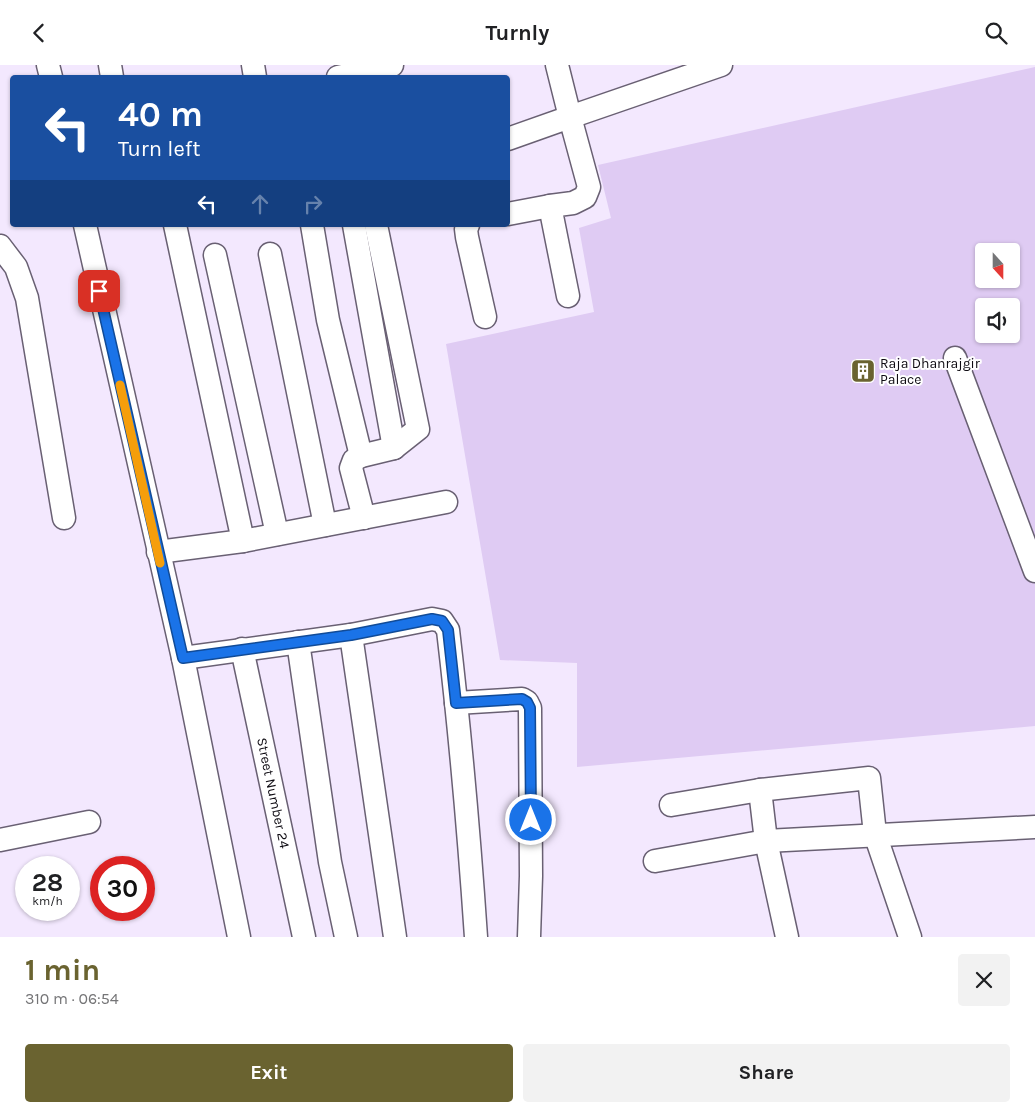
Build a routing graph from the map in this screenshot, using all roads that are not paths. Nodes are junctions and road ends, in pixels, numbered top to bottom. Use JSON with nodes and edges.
{"nodes":[{"id":1,"x":392,"y":65,"type":"edge"},
{"id":2,"x":557,"y":65,"type":"edge"},
{"id":3,"x":721,"y":65,"type":"edge"},
{"id":4,"x":349,"y":74,"type":"edge"},
{"id":5,"x":570,"y":117,"type":"junction"},
{"id":6,"x":510,"y":138,"type":"edge"},
{"id":7,"x":550,"y":206,"type":"junction"},
{"id":8,"x":510,"y":214,"type":"edge"},
{"id":9,"x":84,"y":227,"type":"edge"},
{"id":10,"x":175,"y":227,"type":"edge"},
{"id":11,"x":312,"y":227,"type":"edge"},
{"id":12,"x":354,"y":227,"type":"edge"},
{"id":13,"x":376,"y":227,"type":"edge"},
{"id":14,"x":467,"y":227,"type":"edge"},
{"id":15,"x":0,"y":245,"type":"edge"},
{"id":16,"x":270,"y":254,"type":"dead end"},
{"id":17,"x":214,"y":255,"type":"dead end"},
{"id":18,"x":568,"y":295,"type":"dead end"},
{"id":19,"x":485,"y":317,"type":"dead end"},
{"id":20,"x":955,"y":358,"type":"dead end"},
{"id":21,"x":394,"y":448,"type":"junction"},
{"id":22,"x":361,"y":456,"type":"junction"},
{"id":23,"x":446,"y":502,"type":"dead end"},
{"id":24,"x":64,"y":518,"type":"dead end"},
{"id":25,"x":364,"y":518,"type":"junction"},
{"id":26,"x":325,"y":525,"type":"junction"},
{"id":27,"x":276,"y":534,"type":"junction"},
{"id":28,"x":243,"y":541,"type":"junction"},
{"id":29,"x":158,"y":553,"type":"junction"},
{"id":30,"x":1035,"y":571,"type":"edge"},
{"id":31,"x":351,"y":635,"type":"junction"},
{"id":32,"x":298,"y":642,"type":"junction"},
{"id":33,"x":242,"y":649,"type":"junction"},
{"id":34,"x":183,"y":658,"type":"junction"},
{"id":35,"x":456,"y":703,"type":"junction"},
{"id":36,"x":760,"y":790,"type":"junction"},
{"id":37,"x":671,"y":805,"type":"dead end"},
{"id":38,"x":88,"y":822,"type":"dead end"},
{"id":39,"x":1035,"y":827,"type":"edge"},
{"id":40,"x":875,"y":834,"type":"junction"},
{"id":41,"x":0,"y":839,"type":"edge"},
{"id":42,"x":766,"y":841,"type":"junction"},
{"id":43,"x":655,"y":861,"type":"dead end"},
{"id":44,"x":239,"y":937,"type":"edge"},
{"id":45,"x":304,"y":937,"type":"edge"},
{"id":46,"x":346,"y":937,"type":"edge"},
{"id":47,"x":395,"y":937,"type":"edge"},
{"id":48,"x":476,"y":937,"type":"edge"},
{"id":49,"x":529,"y":937,"type":"edge"},
{"id":50,"x":787,"y":937,"type":"edge"},
{"id":51,"x":910,"y":937,"type":"edge"}],
"edges":[{"from":1,"to":4,"type":"street"},
{"from":2,"to":5,"type":"street"},
{"from":3,"to":5,"type":"street"},
{"from":5,"to":6,"type":"street"},
{"from":5,"to":7,"type":"street"},
{"from":7,"to":8,"type":"street"},
{"from":7,"to":18,"type":"street"},
{"from":9,"to":29,"type":"street"},
{"from":10,"to":28,"type":"street"},
{"from":11,"to":22,"type":"street"},
{"from":12,"to":21,"type":"street"},
{"from":13,"to":21,"type":"street"},
{"from":14,"to":19,"type":"street"},
{"from":15,"to":24,"type":"street"},
{"from":16,"to":26,"type":"street"},
{"from":17,"to":27,"type":"street"},
{"from":20,"to":30,"type":"street"},
{"from":21,"to":22,"type":"street"},
{"from":22,"to":25,"type":"street"},
{"from":23,"to":25,"type":"street"},
{"from":25,"to":26,"type":"street"},
{"from":26,"to":27,"type":"street"},
{"from":27,"to":28,"type":"street"},
{"from":28,"to":29,"type":"street"},
{"from":29,"to":34,"type":"street"},
{"from":31,"to":32,"type":"street"},
{"from":31,"to":35,"type":"street"},
{"from":31,"to":47,"type":"street"},
{"from":32,"to":33,"type":"street"},
{"from":32,"to":46,"type":"street"},
{"from":33,"to":34,"type":"street"},
{"from":33,"to":45,"type":"street","name":"Street Number 24"},
{"from":34,"to":44,"type":"street"},
{"from":35,"to":48,"type":"street"},
{"from":35,"to":49,"type":"street"},
{"from":36,"to":37,"type":"street"},
{"from":36,"to":40,"type":"street"},
{"from":36,"to":42,"type":"street"},
{"from":38,"to":41,"type":"street"},
{"from":39,"to":40,"type":"street"},
{"from":40,"to":42,"type":"street"},
{"from":40,"to":51,"type":"street"},
{"from":42,"to":43,"type":"street"},
{"from":42,"to":50,"type":"street"}]}
